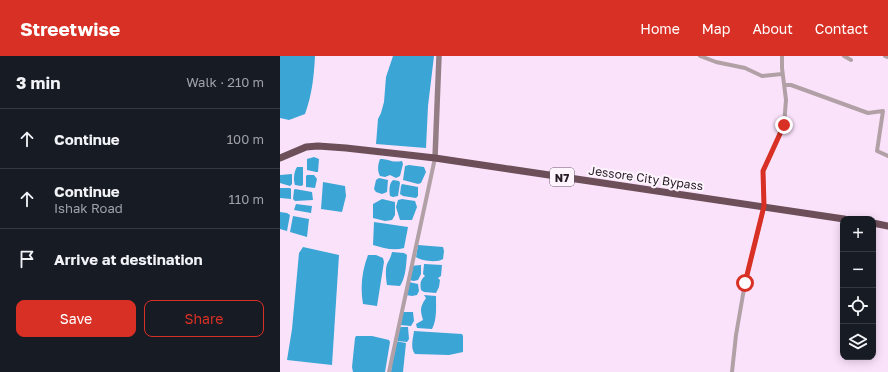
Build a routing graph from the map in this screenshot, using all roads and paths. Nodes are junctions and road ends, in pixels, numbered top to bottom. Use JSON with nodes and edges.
{"nodes":[{"id":1,"x":439,"y":56,"type":"edge"},
{"id":2,"x":700,"y":56,"type":"edge"},
{"id":3,"x":782,"y":56,"type":"edge"},
{"id":4,"x":844,"y":56,"type":"edge"},
{"id":5,"x":850,"y":60,"type":"dead end"},
{"id":6,"x":782,"y":74,"type":"junction"},
{"id":7,"x":784,"y":85,"type":"junction"},
{"id":8,"x":888,"y":156,"type":"edge"},
{"id":9,"x":280,"y":158,"type":"edge"},
{"id":10,"x":435,"y":158,"type":"junction"},
{"id":11,"x":764,"y":206,"type":"junction"},
{"id":12,"x":840,"y":218,"type":"edge"},
{"id":13,"x":876,"y":224,"type":"edge"},
{"id":14,"x":888,"y":226,"type":"edge"},
{"id":15,"x":389,"y":372,"type":"edge"},
{"id":16,"x":732,"y":372,"type":"edge"}],
"edges":[{"from":1,"to":10,"type":"street"},
{"from":2,"to":6,"type":"street"},
{"from":3,"to":6,"type":"street"},
{"from":4,"to":5,"type":"street"},
{"from":6,"to":7,"type":"street"},
{"from":7,"to":8,"type":"street"},
{"from":7,"to":11,"type":"street"},
{"from":9,"to":10,"type":"highway","name":"Jessore City Bypass","number":"N7"},
{"from":10,"to":11,"type":"highway","name":"Jessore City Bypass","number":"N7"},
{"from":10,"to":15,"type":"street"},
{"from":11,"to":12,"type":"highway","name":"Jessore City Bypass","number":"N7"},
{"from":11,"to":16,"type":"street"},
{"from":13,"to":14,"type":"highway"}]}
